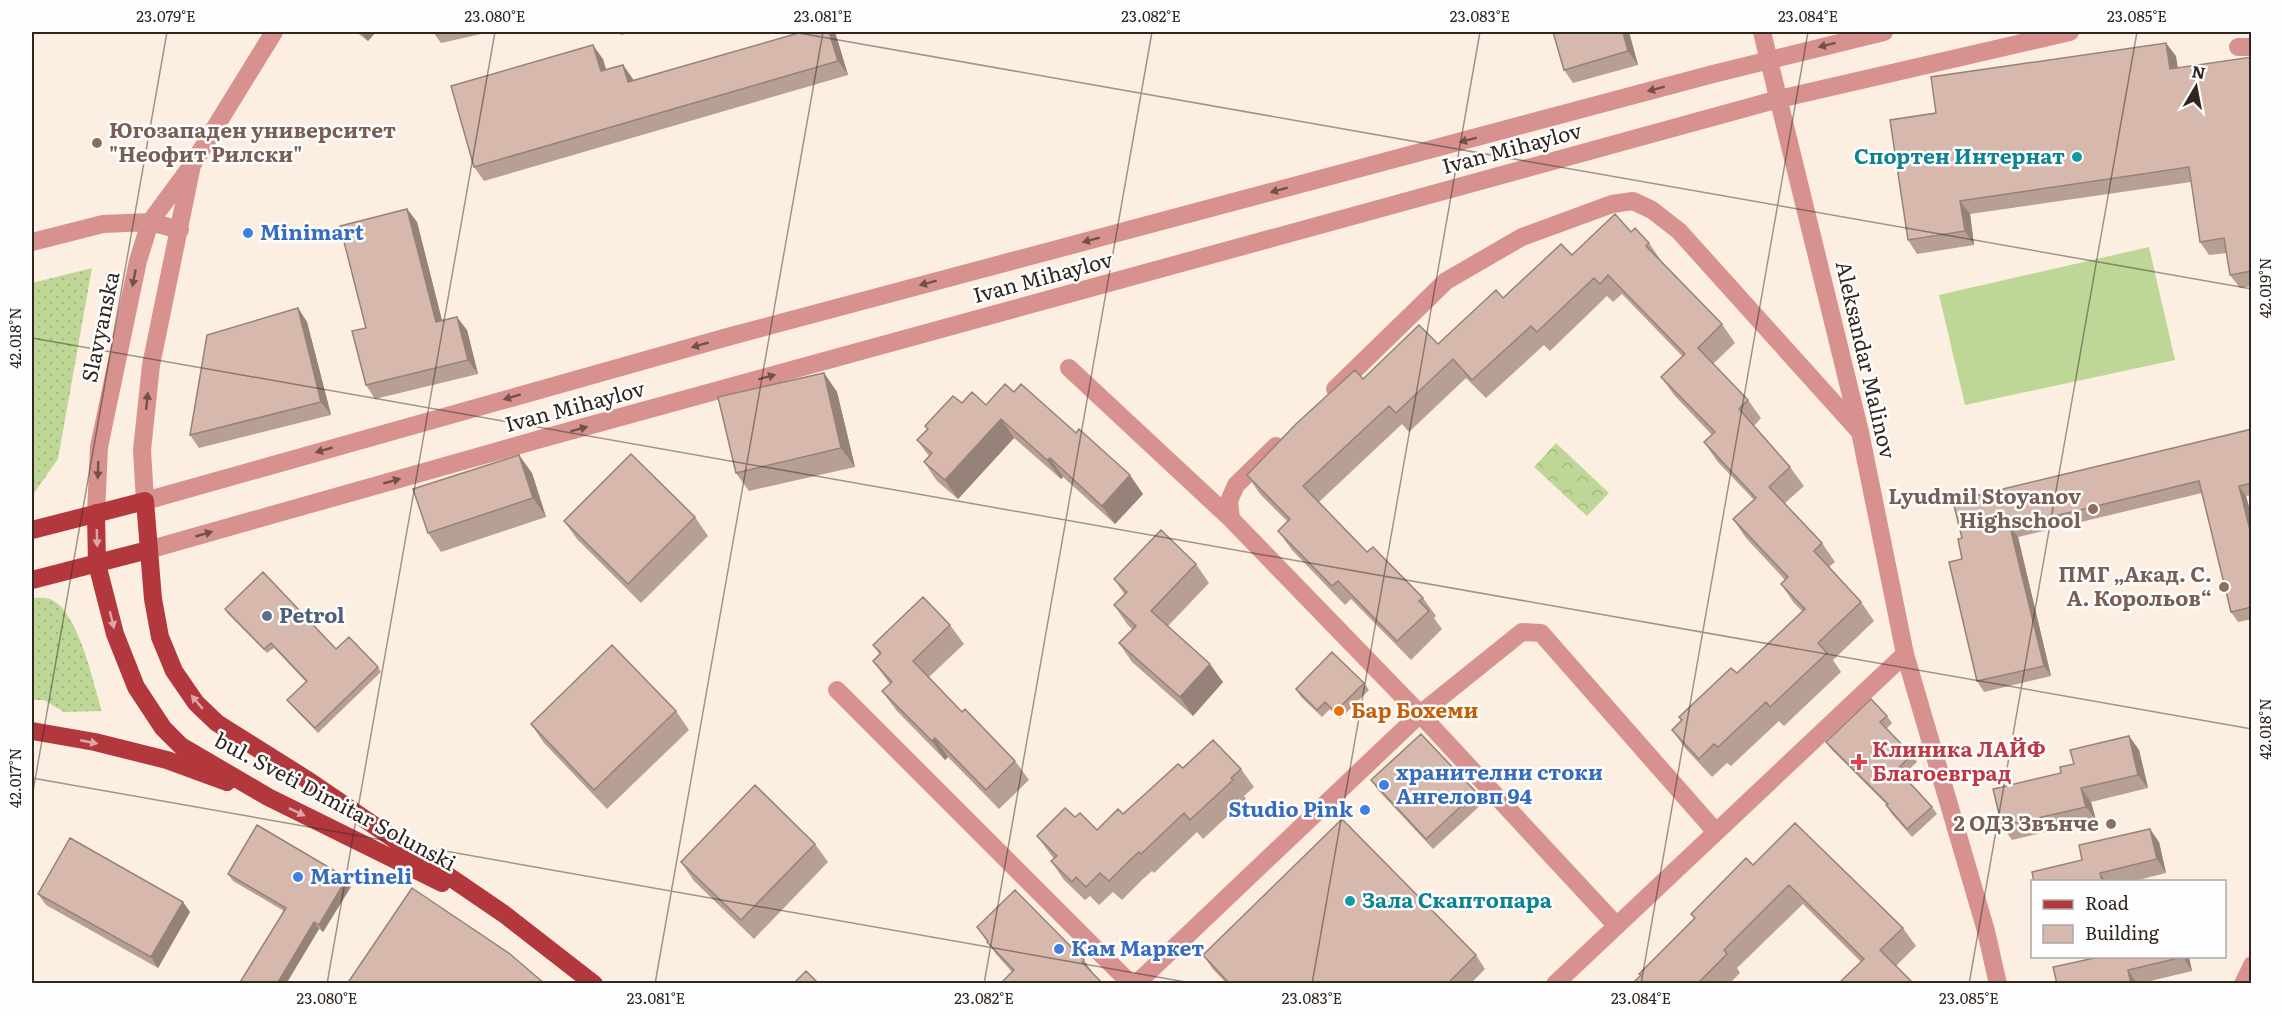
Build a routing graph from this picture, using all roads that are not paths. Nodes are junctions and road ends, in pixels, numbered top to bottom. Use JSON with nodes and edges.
{"nodes":[{"id":1,"x":274,"y":32,"type":"edge"},
{"id":2,"x":1762,"y":32,"type":"edge"},
{"id":3,"x":1884,"y":32,"type":"edge"},
{"id":4,"x":2070,"y":32,"type":"edge"},
{"id":5,"x":1768,"y":60,"type":"junction"},
{"id":6,"x":1779,"y":99,"type":"junction"},
{"id":7,"x":192,"y":165,"type":"junction"},
{"id":8,"x":150,"y":222,"type":"junction"},
{"id":9,"x":180,"y":230,"type":"junction"},
{"id":10,"x":32,"y":242,"type":"edge"},
{"id":11,"x":1069,"y":368,"type":"dead end"},
{"id":12,"x":1320,"y":404,"type":"edge"},
{"id":13,"x":1860,"y":432,"type":"junction"},
{"id":14,"x":1287,"y":436,"type":"edge"},
{"id":15,"x":144,"y":501,"type":"junction"},
{"id":16,"x":96,"y":513,"type":"junction"},
{"id":17,"x":1231,"y":519,"type":"junction"},
{"id":18,"x":32,"y":530,"type":"edge"},
{"id":19,"x":148,"y":550,"type":"junction"},
{"id":20,"x":97,"y":564,"type":"junction"},
{"id":21,"x":32,"y":580,"type":"edge"},
{"id":22,"x":1905,"y":654,"type":"junction"},
{"id":23,"x":837,"y":690,"type":"dead end"},
{"id":24,"x":1420,"y":714,"type":"junction"},
{"id":25,"x":32,"y":731,"type":"edge"},
{"id":26,"x":268,"y":797,"type":"junction"},
{"id":27,"x":1716,"y":832,"type":"junction"},
{"id":28,"x":504,"y":914,"type":"junction"},
{"id":29,"x":1617,"y":926,"type":"junction"},
{"id":30,"x":2252,"y":965,"type":"edge"},
{"id":31,"x":594,"y":984,"type":"edge"},
{"id":32,"x":1131,"y":984,"type":"edge"},
{"id":33,"x":1136,"y":984,"type":"edge"},
{"id":34,"x":1555,"y":984,"type":"edge"},
{"id":35,"x":1998,"y":984,"type":"edge"},
{"id":36,"x":2243,"y":984,"type":"edge"}],
"edges":[{"from":1,"to":7,"type":"street","name":"Slavyanska"},
{"from":2,"to":5,"type":"street","name":"Aleksandar Malinov"},
{"from":3,"to":5,"type":"street","name":"Ivan Mihaylov","one_way":true},
{"from":4,"to":6,"type":"street","name":"Ivan Mihaylov"},
{"from":5,"to":6,"type":"street","name":"Aleksandar Malinov"},
{"from":5,"to":15,"type":"street","name":"Ivan Mihaylov","one_way":true},
{"from":6,"to":13,"type":"street","name":"Aleksandar Malinov"},
{"from":19,"to":6,"type":"street","name":"Ivan Mihaylov","one_way":true},
{"from":7,"to":8,"type":"street","name":"Slavyanska"},
{"from":7,"to":9,"type":"street","name":"Slavyanska"},
{"from":8,"to":9,"type":"street"},
{"from":8,"to":10,"type":"street"},
{"from":8,"to":16,"type":"street","name":"Slavyanska","one_way":true},
{"from":15,"to":9,"type":"street","name":"Slavyanska","one_way":true},
{"from":11,"to":17,"type":"street"},
{"from":12,"to":13,"type":"street"},
{"from":13,"to":22,"type":"street","name":"Aleksandar Malinov"},
{"from":14,"to":17,"type":"street"},
{"from":15,"to":16,"type":"main road","name":"Ivan Mihaylov"},
{"from":15,"to":19,"type":"main road","name":"bul. Sveti Dimitar Solunski"},
{"from":16,"to":18,"type":"main road","name":"Ivan Mihaylov"},
{"from":16,"to":20,"type":"main road","name":"bul. Sveti Dimitar Solunski","one_way":true},
{"from":17,"to":24,"type":"street"},
{"from":19,"to":20,"type":"main road","name":"Ivan Mihaylov"},
{"from":28,"to":19,"type":"main road","name":"bul. Sveti Dimitar Solunski","one_way":true},
{"from":20,"to":21,"type":"main road","name":"Ivan Mihaylov"},
{"from":20,"to":26,"type":"main road","name":"bul. Sveti Dimitar Solunski","one_way":true},
{"from":22,"to":27,"type":"street"},
{"from":22,"to":35,"type":"street","name":"Aleksandar Malinov"},
{"from":23,"to":32,"type":"street"},
{"from":24,"to":27,"type":"street"},
{"from":24,"to":29,"type":"street"},
{"from":24,"to":33,"type":"street"},
{"from":25,"to":26,"type":"main road","one_way":true},
{"from":26,"to":28,"type":"main road","name":"bul. Sveti Dimitar Solunski","one_way":true},
{"from":27,"to":29,"type":"street"},
{"from":28,"to":31,"type":"main road","name":"bul. Sveti Dimitar Solunski"},
{"from":29,"to":34,"type":"street"},
{"from":30,"to":36,"type":"street"}]}
